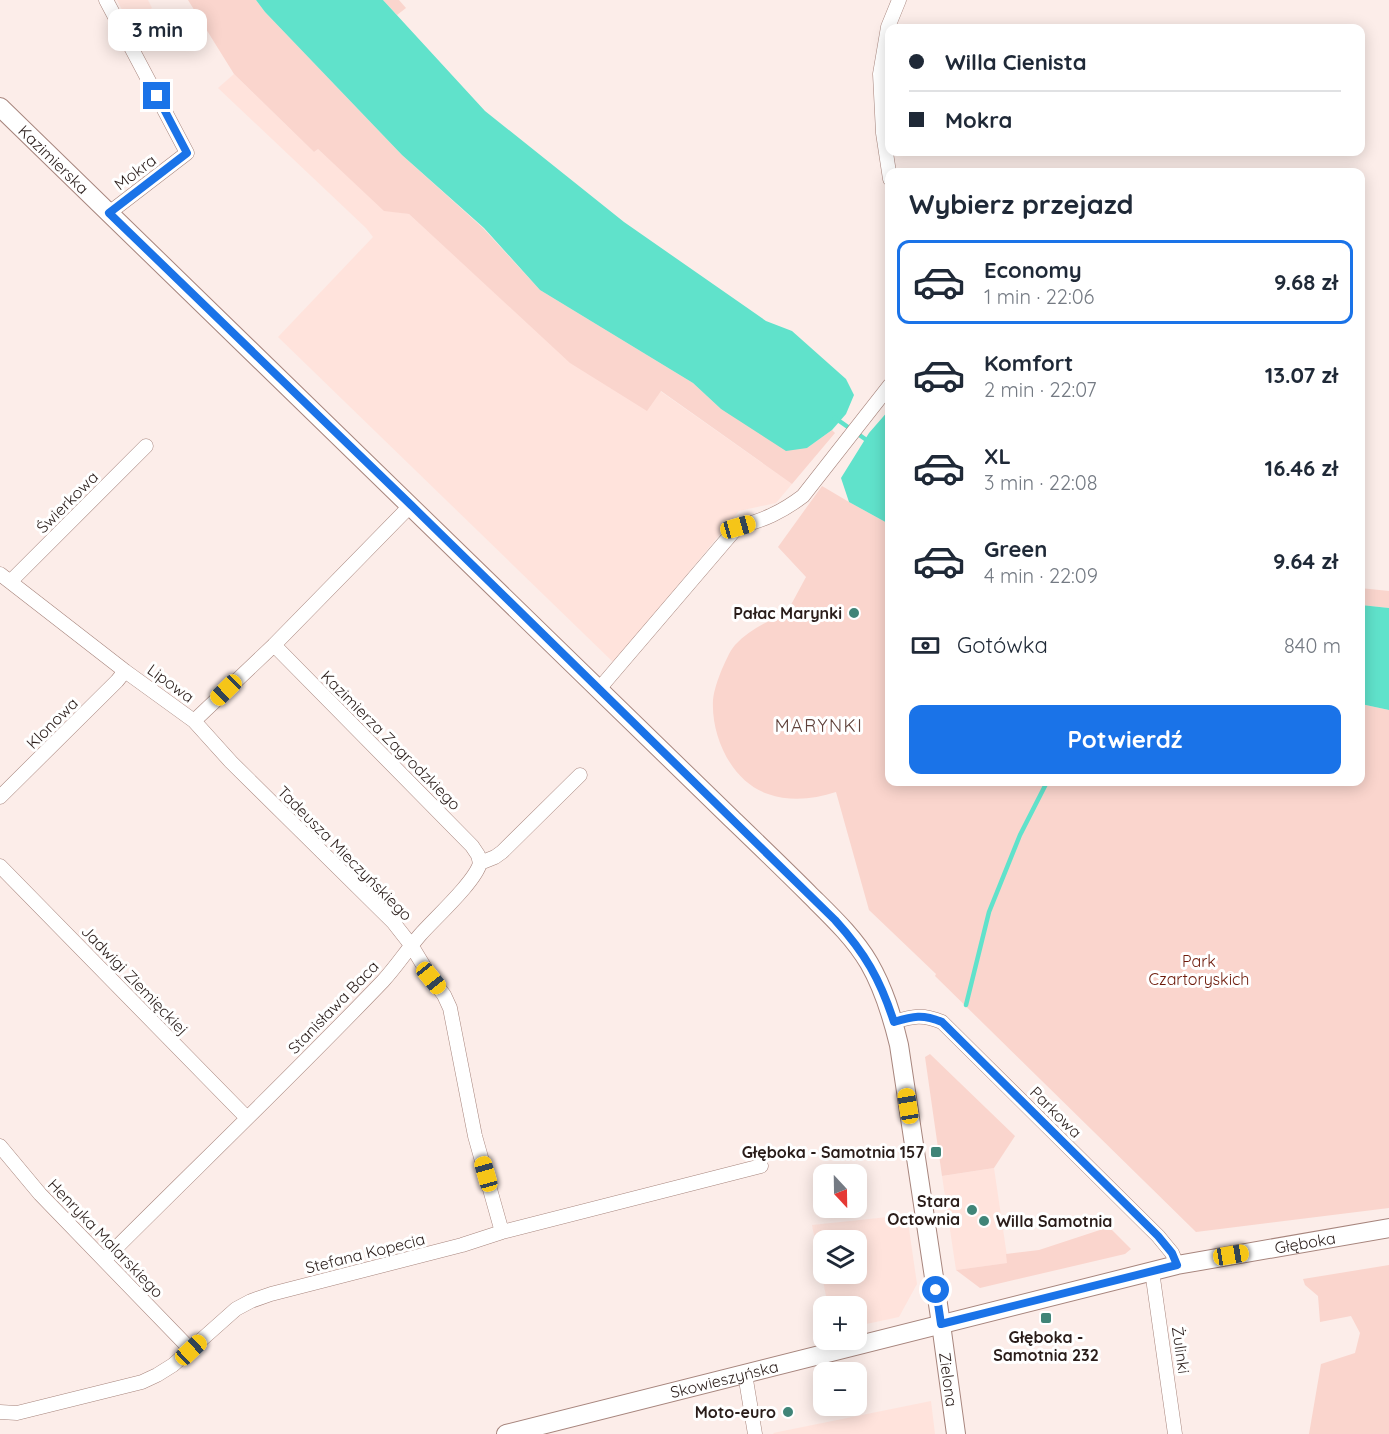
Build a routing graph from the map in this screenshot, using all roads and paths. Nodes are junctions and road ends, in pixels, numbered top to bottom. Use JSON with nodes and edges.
{"nodes":[{"id":1,"x":106,"y":0,"type":"edge"},
{"id":2,"x":899,"y":0,"type":"edge"},
{"id":3,"x":889,"y":24,"type":"edge"},
{"id":4,"x":885,"y":45,"type":"edge"},
{"id":5,"x":0,"y":107,"type":"edge"},
{"id":6,"x":885,"y":146,"type":"edge"},
{"id":7,"x":109,"y":213,"type":"junction"},
{"id":8,"x":885,"y":391,"type":"edge"},
{"id":9,"x":146,"y":446,"type":"dead end"},
{"id":10,"x":411,"y":505,"type":"junction"},
{"id":11,"x":5,"y":578,"type":"edge"},
{"id":12,"x":274,"y":645,"type":"junction"},
{"id":13,"x":125,"y":671,"type":"junction"},
{"id":14,"x":599,"y":689,"type":"junction"},
{"id":15,"x":194,"y":721,"type":"junction"},
{"id":16,"x":580,"y":775,"type":"dead end"},
{"id":17,"x":0,"y":797,"type":"edge"},
{"id":18,"x":480,"y":863,"type":"junction"},
{"id":19,"x":0,"y":866,"type":"edge"},
{"id":20,"x":411,"y":945,"type":"junction"},
{"id":21,"x":894,"y":1022,"type":"junction"},
{"id":22,"x":247,"y":1118,"type":"junction"},
{"id":23,"x":0,"y":1146,"type":"edge"},
{"id":24,"x":761,"y":1166,"type":"dead end"},
{"id":25,"x":1389,"y":1228,"type":"edge"},
{"id":26,"x":502,"y":1232,"type":"junction"},
{"id":27,"x":104,"y":1260,"type":"junction"},
{"id":28,"x":1177,"y":1265,"type":"junction"},
{"id":29,"x":1152,"y":1271,"type":"junction"},
{"id":30,"x":941,"y":1324,"type":"junction"},
{"id":31,"x":191,"y":1350,"type":"junction"},
{"id":32,"x":745,"y":1374,"type":"junction"},
{"id":33,"x":0,"y":1412,"type":"edge"},
{"id":34,"x":506,"y":1434,"type":"edge"},
{"id":35,"x":755,"y":1434,"type":"edge"},
{"id":36,"x":956,"y":1434,"type":"edge"},
{"id":37,"x":1175,"y":1434,"type":"edge"}],
"edges":[{"from":1,"to":7,"type":"street","name":"Mokra"},
{"from":2,"to":3,"type":"street"},
{"from":4,"to":6,"type":"street"},
{"from":5,"to":7,"type":"main road","name":"Kazimierska"},
{"from":7,"to":10,"type":"main road","name":"Kazimierska"},
{"from":8,"to":14,"type":"street"},
{"from":9,"to":11,"type":"street","name":"Świerkowa"},
{"from":10,"to":12,"type":"street","name":"Lipowa"},
{"from":10,"to":14,"type":"main road","name":"Kazimierska"},
{"from":11,"to":13,"type":"street","name":"Lipowa"},
{"from":12,"to":15,"type":"street","name":"Lipowa"},
{"from":12,"to":18,"type":"street","name":"Kazimierza Zagrodzkiego"},
{"from":13,"to":15,"type":"street","name":"Lipowa"},
{"from":13,"to":17,"type":"street","name":"Klonowa"},
{"from":14,"to":21,"type":"main road","name":"Kazimierska"},
{"from":15,"to":20,"type":"street","name":"Tadeusza Mieczyńskiego"},
{"from":16,"to":18,"type":"street","name":"Stanisława Baca"},
{"from":18,"to":20,"type":"street","name":"Stanisława Baca"},
{"from":19,"to":22,"type":"street","name":"Jadwigi Ziemięckiej"},
{"from":20,"to":22,"type":"street","name":"Stanisława Baca"},
{"from":20,"to":26,"type":"street","name":"Tadeusza Mieczyńskiego"},
{"from":21,"to":28,"type":"street","name":"Parkowa"},
{"from":21,"to":30,"type":"main road","name":"Kazimierska"},
{"from":22,"to":27,"type":"street","name":"Stanisława Baca"},
{"from":23,"to":27,"type":"street","name":"Henryka Malarskiego"},
{"from":24,"to":26,"type":"street","name":"Stefana Kopecia"},
{"from":25,"to":28,"type":"main road","name":"Głęboka"},
{"from":26,"to":31,"type":"street","name":"Stefana Kopecia"},
{"from":27,"to":31,"type":"street","name":"Henryka Malarskiego"},
{"from":28,"to":29,"type":"main road","name":"Głęboka"},
{"from":29,"to":30,"type":"main road","name":"Głęboka"},
{"from":29,"to":37,"type":"street","name":"Żulinki"},
{"from":30,"to":32,"type":"main road","name":"Skowieszyńska"},
{"from":30,"to":36,"type":"main road","name":"Zielona"},
{"from":31,"to":33,"type":"street","name":"Stefana Kopecia"},
{"from":32,"to":34,"type":"main road","name":"Skowieszyńska"},
{"from":32,"to":35,"type":"street"}]}
